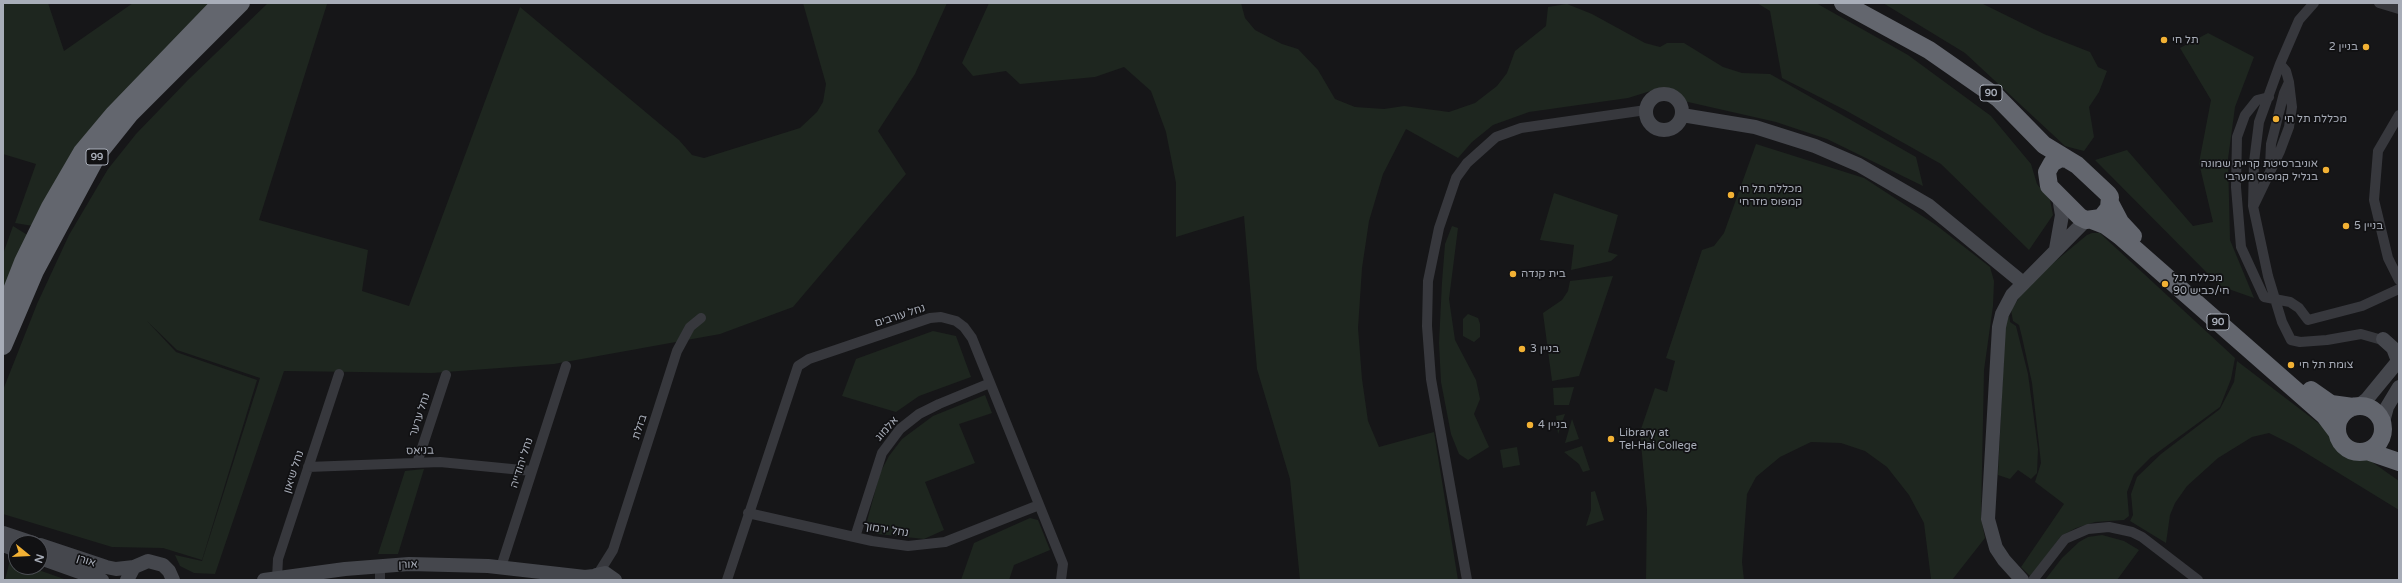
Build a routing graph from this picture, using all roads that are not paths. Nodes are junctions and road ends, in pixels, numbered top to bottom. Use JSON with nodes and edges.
{"nodes":[{"id":1,"x":221,"y":3,"type":"edge"},
{"id":2,"x":241,"y":3,"type":"edge"},
{"id":3,"x":1843,"y":3,"type":"edge"},
{"id":4,"x":2314,"y":3,"type":"edge"},
{"id":5,"x":2379,"y":3,"type":"edge"},
{"id":6,"x":2399,"y":9,"type":"edge"},
{"id":7,"x":1929,"y":50,"type":"junction"},
{"id":8,"x":2280,"y":64,"type":"junction"},
{"id":9,"x":2269,"y":97,"type":"junction"},
{"id":10,"x":1646,"y":110,"type":"junction"},
{"id":11,"x":1682,"y":115,"type":"junction"},
{"id":12,"x":2399,"y":115,"type":"edge"},
{"id":13,"x":2067,"y":159,"type":"junction"},
{"id":14,"x":2046,"y":176,"type":"junction"},
{"id":15,"x":2059,"y":197,"type":"junction"},
{"id":16,"x":2110,"y":203,"type":"junction"},
{"id":17,"x":2253,"y":206,"type":"junction"},
{"id":18,"x":2089,"y":220,"type":"junction"},
{"id":19,"x":2056,"y":249,"type":"junction"},
{"id":20,"x":2399,"y":280,"type":"edge"},
{"id":21,"x":2023,"y":283,"type":"junction"},
{"id":22,"x":2399,"y":289,"type":"edge"},
{"id":23,"x":2276,"y":300,"type":"junction"},
{"id":24,"x":3,"y":313,"type":"edge"},
{"id":25,"x":701,"y":318,"type":"dead end"},
{"id":26,"x":2382,"y":339,"type":"joint"},
{"id":27,"x":3,"y":346,"type":"edge"},
{"id":28,"x":2399,"y":356,"type":"edge"},
{"id":29,"x":566,"y":366,"type":"dead end"},
{"id":30,"x":339,"y":374,"type":"dead end"},
{"id":31,"x":446,"y":375,"type":"dead end"},
{"id":32,"x":990,"y":383,"type":"junction"},
{"id":33,"x":2399,"y":387,"type":"edge"},
{"id":34,"x":2356,"y":406,"type":"junction"},
{"id":35,"x":2383,"y":428,"type":"junction"},
{"id":36,"x":2337,"y":432,"type":"junction"},
{"id":37,"x":2368,"y":451,"type":"junction"},
{"id":38,"x":2399,"y":454,"type":"edge"},
{"id":39,"x":2399,"y":462,"type":"edge"},
{"id":40,"x":417,"y":463,"type":"junction"},
{"id":41,"x":308,"y":468,"type":"junction"},
{"id":42,"x":532,"y":471,"type":"junction"},
{"id":43,"x":1039,"y":505,"type":"junction"},
{"id":44,"x":748,"y":513,"type":"junction"},
{"id":45,"x":855,"y":537,"type":"junction"},
{"id":46,"x":48,"y":548,"type":"edge"},
{"id":47,"x":613,"y":550,"type":"junction"},
{"id":48,"x":48,"y":561,"type":"edge"},
{"id":49,"x":380,"y":566,"type":"junction"},
{"id":50,"x":134,"y":567,"type":"junction"},
{"id":51,"x":501,"y":567,"type":"junction"},
{"id":52,"x":553,"y":574,"type":"junction"},
{"id":53,"x":594,"y":577,"type":"edge"},
{"id":54,"x":614,"y":578,"type":"edge"},
{"id":55,"x":173,"y":579,"type":"edge"},
{"id":56,"x":271,"y":579,"type":"edge"},
{"id":57,"x":102,"y":580,"type":"edge"},
{"id":58,"x":127,"y":580,"type":"edge"},
{"id":59,"x":380,"y":580,"type":"edge"},
{"id":60,"x":569,"y":580,"type":"edge"},
{"id":61,"x":727,"y":580,"type":"edge"},
{"id":62,"x":1061,"y":580,"type":"edge"},
{"id":63,"x":1467,"y":580,"type":"edge"},
{"id":64,"x":2022,"y":580,"type":"edge"},
{"id":65,"x":2033,"y":580,"type":"edge"},
{"id":66,"x":2198,"y":580,"type":"edge"}],
"edges":[{"from":1,"to":24,"type":"highway","number":"99"},
{"from":2,"to":27,"type":"highway","number":"99"},
{"from":3,"to":7,"type":"highway","number":"90"},
{"from":4,"to":8,"type":"street"},
{"from":5,"to":6,"type":"street"},
{"from":7,"to":13,"type":"highway","number":"90"},
{"from":7,"to":14,"type":"highway","number":"90"},
{"from":8,"to":9,"type":"street"},
{"from":8,"to":17,"type":"street"},
{"from":9,"to":17,"type":"street"},
{"from":9,"to":23,"type":"street"},
{"from":10,"to":11,"type":"street"},
{"from":10,"to":11,"type":"street"},
{"from":10,"to":63,"type":"street"},
{"from":11,"to":21,"type":"street"},
{"from":12,"to":20,"type":"street"},
{"from":13,"to":14,"type":"highway"},
{"from":13,"to":16,"type":"highway","number":"90"},
{"from":14,"to":15,"type":"highway","number":"90"},
{"from":15,"to":18,"type":"highway","number":"90"},
{"from":15,"to":19,"type":"street"},
{"from":16,"to":18,"type":"highway"},
{"from":16,"to":34,"type":"highway","number":"90"},
{"from":17,"to":23,"type":"street"},
{"from":18,"to":19,"type":"street"},
{"from":18,"to":36,"type":"highway","number":"90"},
{"from":19,"to":21,"type":"street"},
{"from":21,"to":64,"type":"street"},
{"from":22,"to":23,"type":"street"},
{"from":23,"to":26,"type":"street"},
{"from":25,"to":47,"type":"street","name":"בזלת"},
{"from":26,"to":28,"type":"street"},
{"from":28,"to":34,"type":"street"},
{"from":29,"to":42,"type":"street","name":"נחל יהודייה"},
{"from":30,"to":41,"type":"street","name":"נחל שיאון"},
{"from":31,"to":40,"type":"street","name":"נחל ערער"},
{"from":32,"to":43,"type":"street","name":"נחל עורבים"},
{"from":32,"to":44,"type":"street","name":"נחל עורבים"},
{"from":32,"to":45,"type":"street","name":"אלמוג"},
{"from":33,"to":35,"type":"street"},
{"from":34,"to":35,"type":"highway","number":"90"},
{"from":34,"to":36,"type":"highway"},
{"from":35,"to":37,"type":"highway"},
{"from":35,"to":38,"type":"highway","number":"90"},
{"from":36,"to":37,"type":"highway","number":"90"},
{"from":37,"to":39,"type":"highway","number":"90"},
{"from":40,"to":41,"type":"street","name":"בניאס"},
{"from":40,"to":42,"type":"street","name":"בניאס"},
{"from":41,"to":56,"type":"street","name":"נחל שיאון"},
{"from":42,"to":51,"type":"street","name":"נחל יהודייה"},
{"from":43,"to":45,"type":"street","name":"נחל ירמוך"},
{"from":43,"to":62,"type":"street","name":"נחל עורבים"},
{"from":44,"to":45,"type":"street","name":"נחל ירמוך"},
{"from":44,"to":61,"type":"street","name":"נחל עורבים"},
{"from":46,"to":50,"type":"street","name":"אורן"},
{"from":47,"to":53,"type":"street","name":"בזלת"},
{"from":47,"to":54,"type":"street","name":"בזלת"},
{"from":48,"to":57,"type":"street","name":"אורן"},
{"from":49,"to":51,"type":"street","name":"אורן"},
{"from":49,"to":56,"type":"street","name":"אורן"},
{"from":49,"to":59,"type":"street"},
{"from":50,"to":55,"type":"street","name":"אורן"},
{"from":50,"to":58,"type":"street"},
{"from":51,"to":52,"type":"street","name":"אורן"},
{"from":52,"to":53,"type":"street","name":"אורן"},
{"from":52,"to":60,"type":"street","name":"אורן"},
{"from":53,"to":54,"type":"street","name":"אורן"},
{"from":65,"to":66,"type":"street"}]}
